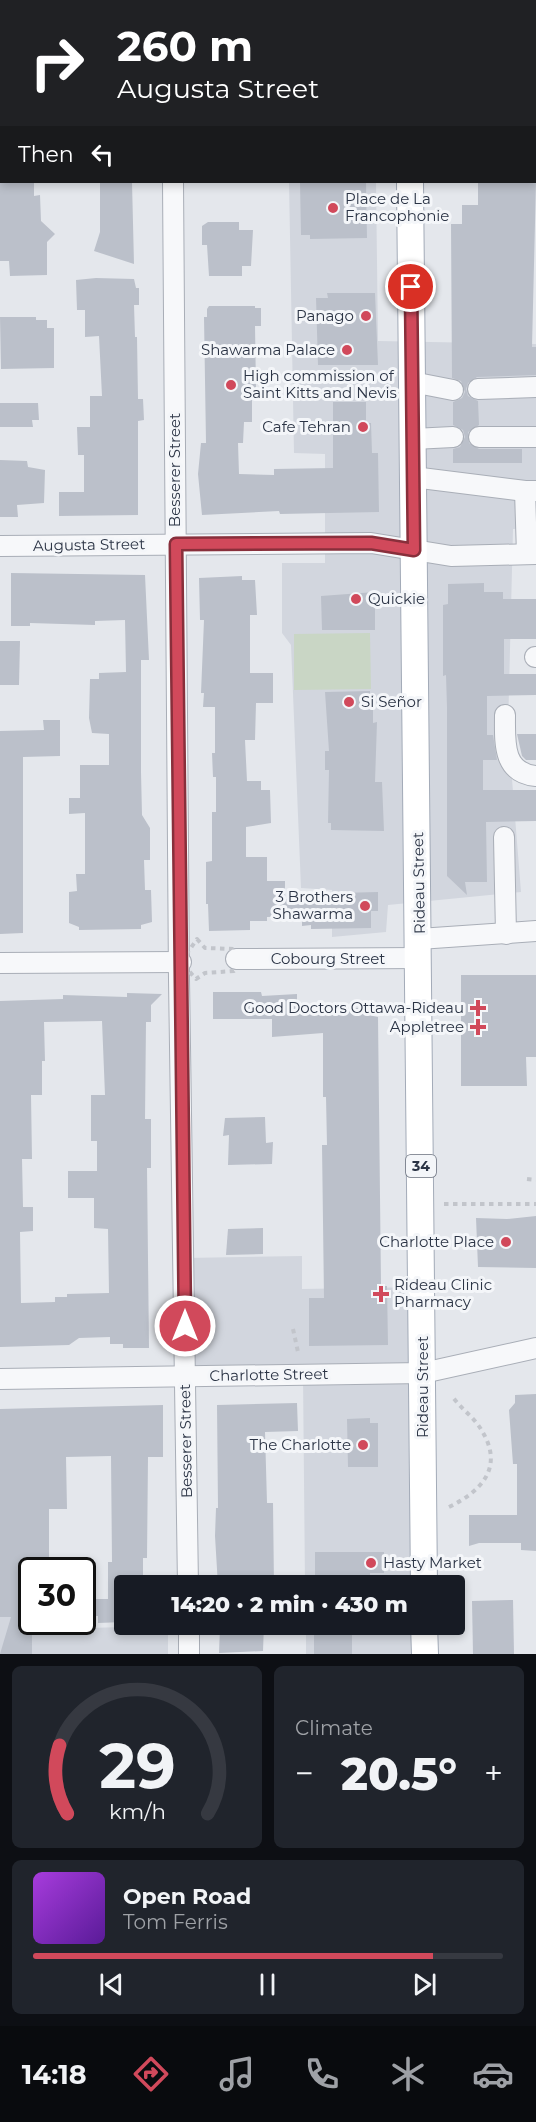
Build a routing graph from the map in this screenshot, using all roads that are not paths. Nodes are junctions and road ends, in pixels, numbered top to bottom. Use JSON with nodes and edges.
{"nodes":[{"id":1,"x":173,"y":183,"type":"edge"},
{"id":2,"x":410,"y":183,"type":"edge"},
{"id":3,"x":412,"y":382,"type":"junction"},
{"id":4,"x":536,"y":387,"type":"edge"},
{"id":5,"x":478,"y":389,"type":"dead end"},
{"id":6,"x":453,"y":390,"type":"dead end"},
{"id":7,"x":453,"y":437,"type":"dead end"},
{"id":8,"x":479,"y":437,"type":"dead end"},
{"id":9,"x":536,"y":437,"type":"edge"},
{"id":10,"x":413,"y":439,"type":"junction"},
{"id":11,"x":413,"y":477,"type":"junction"},
{"id":12,"x":530,"y":491,"type":"edge"},
{"id":13,"x":176,"y":544,"type":"junction"},
{"id":14,"x":0,"y":546,"type":"edge"},
{"id":15,"x":414,"y":550,"type":"junction"},
{"id":16,"x":531,"y":554,"type":"edge"},
{"id":17,"x":505,"y":715,"type":"dead end"},
{"id":18,"x":536,"y":776,"type":"edge"},
{"id":19,"x":504,"y":837,"type":"dead end"},
{"id":20,"x":536,"y":931,"type":"edge"},
{"id":21,"x":506,"y":934,"type":"junction"},
{"id":22,"x":419,"y":949,"type":"junction"},
{"id":23,"x":241,"y":959,"type":"road end"},
{"id":24,"x":181,"y":962,"type":"junction"},
{"id":25,"x":0,"y":963,"type":"edge"},
{"id":26,"x":536,"y":1348,"type":"edge"},
{"id":27,"x":423,"y":1373,"type":"junction"},
{"id":28,"x":185,"y":1377,"type":"junction"},
{"id":29,"x":0,"y":1379,"type":"edge"},
{"id":30,"x":188,"y":1575,"type":"edge"},
{"id":31,"x":424,"y":1575,"type":"edge"},
{"id":32,"x":189,"y":1635,"type":"edge"},
{"id":33,"x":424,"y":1635,"type":"edge"},
{"id":34,"x":189,"y":1654,"type":"edge"},
{"id":35,"x":425,"y":1654,"type":"edge"}],
"edges":[{"from":1,"to":13,"type":"street","name":"Besserer Street"},
{"from":2,"to":3,"type":"main road","name":"Rideau Street","number":"34"},
{"from":3,"to":6,"type":"street"},
{"from":3,"to":10,"type":"main road","name":"Rideau Street","number":"34"},
{"from":4,"to":5,"type":"street"},
{"from":7,"to":10,"type":"street"},
{"from":8,"to":9,"type":"street"},
{"from":10,"to":11,"type":"main road","name":"Rideau Street","number":"34"},
{"from":11,"to":12,"type":"street"},
{"from":11,"to":15,"type":"main road","name":"Rideau Street","number":"34"},
{"from":12,"to":16,"type":"street"},
{"from":13,"to":14,"type":"street","name":"Augusta Street"},
{"from":13,"to":15,"type":"street","name":"Augusta Street"},
{"from":13,"to":24,"type":"street","name":"Besserer Street"},
{"from":15,"to":16,"type":"street","name":"Augusta Street"},
{"from":15,"to":22,"type":"main road","name":"Rideau Street","number":"34"},
{"from":17,"to":18,"type":"street"},
{"from":19,"to":21,"type":"street"},
{"from":20,"to":21,"type":"street","name":"Cobourg Street"},
{"from":21,"to":22,"type":"street","name":"Cobourg Street"},
{"from":22,"to":23,"type":"street","name":"Cobourg Street"},
{"from":22,"to":27,"type":"main road","name":"Rideau Street","number":"34"},
{"from":24,"to":25,"type":"street"},
{"from":24,"to":28,"type":"street","name":"Besserer Street"},
{"from":26,"to":27,"type":"street","name":"Charlotte Street"},
{"from":27,"to":28,"type":"street","name":"Charlotte Street"},
{"from":27,"to":31,"type":"main road","name":"Rideau Street","number":"34"},
{"from":28,"to":29,"type":"street","name":"Charlotte Street"},
{"from":28,"to":30,"type":"street","name":"Besserer Street"},
{"from":32,"to":34,"type":"street"},
{"from":33,"to":35,"type":"main road"}]}
